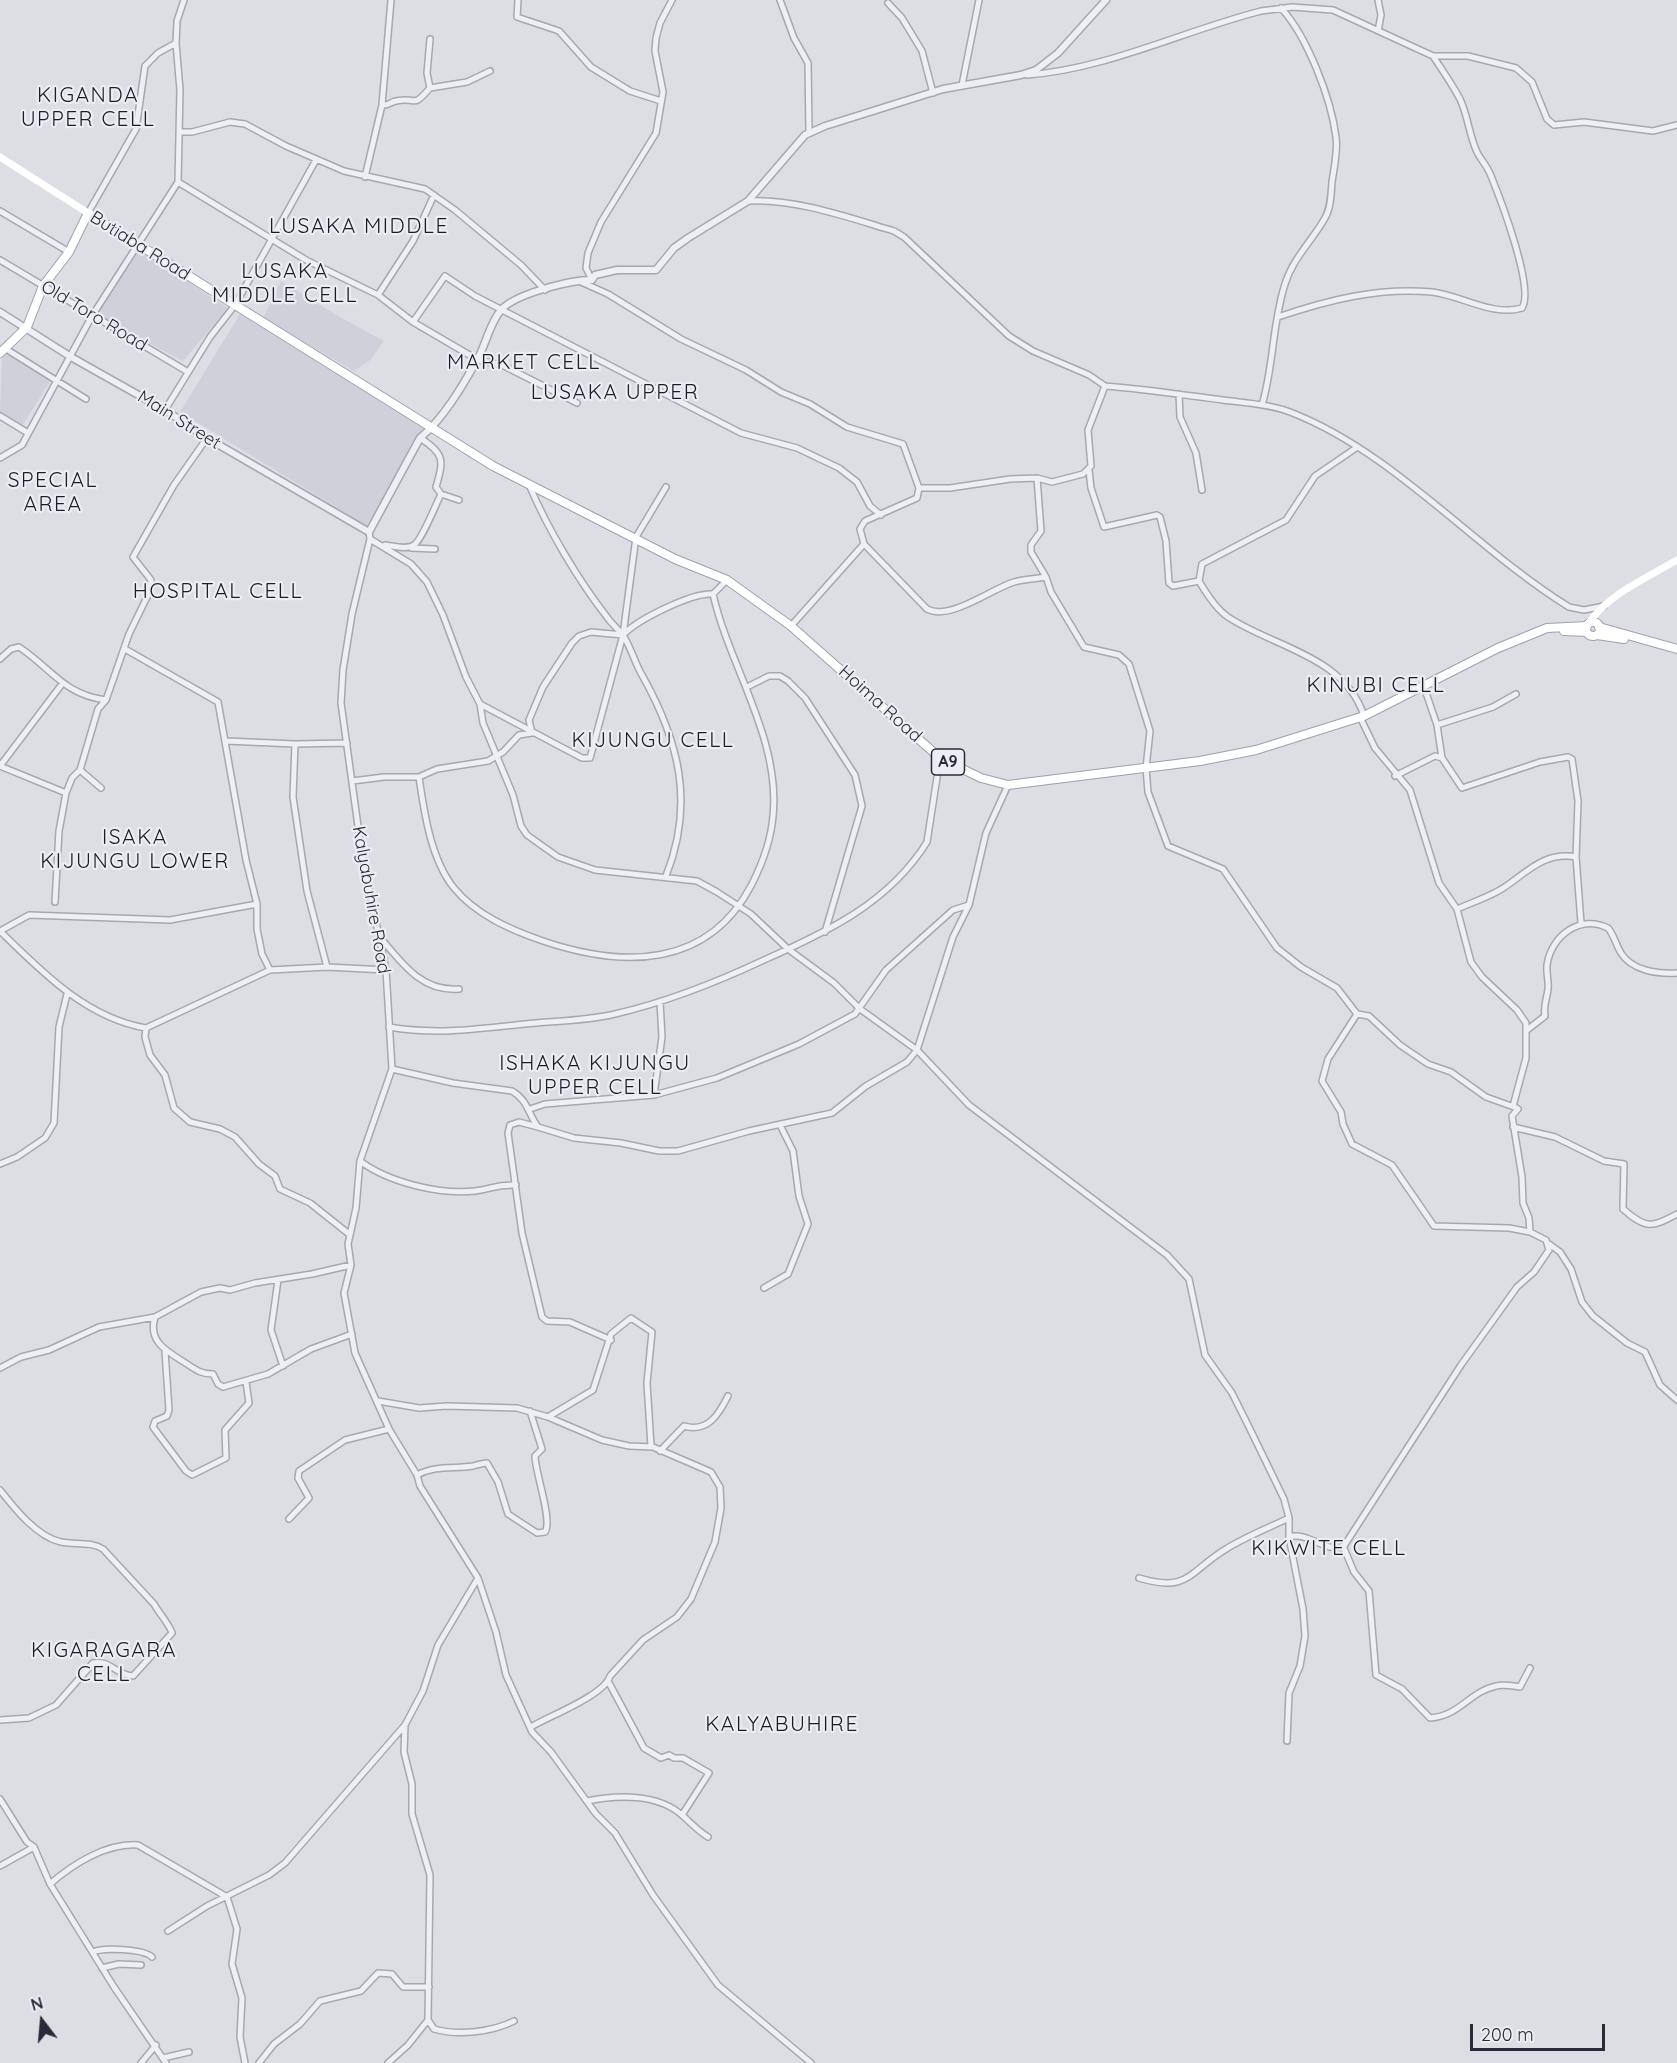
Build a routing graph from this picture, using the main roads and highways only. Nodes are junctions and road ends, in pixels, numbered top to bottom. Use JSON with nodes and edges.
{"nodes":[{"id":1,"x":0,"y":157,"type":"edge"},
{"id":2,"x":88,"y":213,"type":"junction"},
{"id":3,"x":3,"y":351,"type":"edge"},
{"id":4,"x":434,"y":427,"type":"joint"},
{"id":5,"x":1677,"y":560,"type":"edge"},
{"id":6,"x":1601,"y":607,"type":"junction"},
{"id":7,"x":1587,"y":627,"type":"junction"},
{"id":8,"x":1598,"y":629,"type":"junction"},
{"id":9,"x":1677,"y":649,"type":"edge"}],
"edges":[{"from":1,"to":2,"type":"main road","name":"Butiaba Road"},
{"from":2,"to":3,"type":"main road"},
{"from":2,"to":4,"type":"main road","name":"Butiaba Road"},
{"from":4,"to":7,"type":"main road","name":"Hoima Road","number":"A9"},
{"from":5,"to":6,"type":"main road"},
{"from":6,"to":7,"type":"main road"},
{"from":6,"to":8,"type":"main road"},
{"from":7,"to":8,"type":"main road","number":"A9"},
{"from":7,"to":8,"type":"main road","number":"A9"},
{"from":8,"to":9,"type":"main road","number":"A9"}]}
